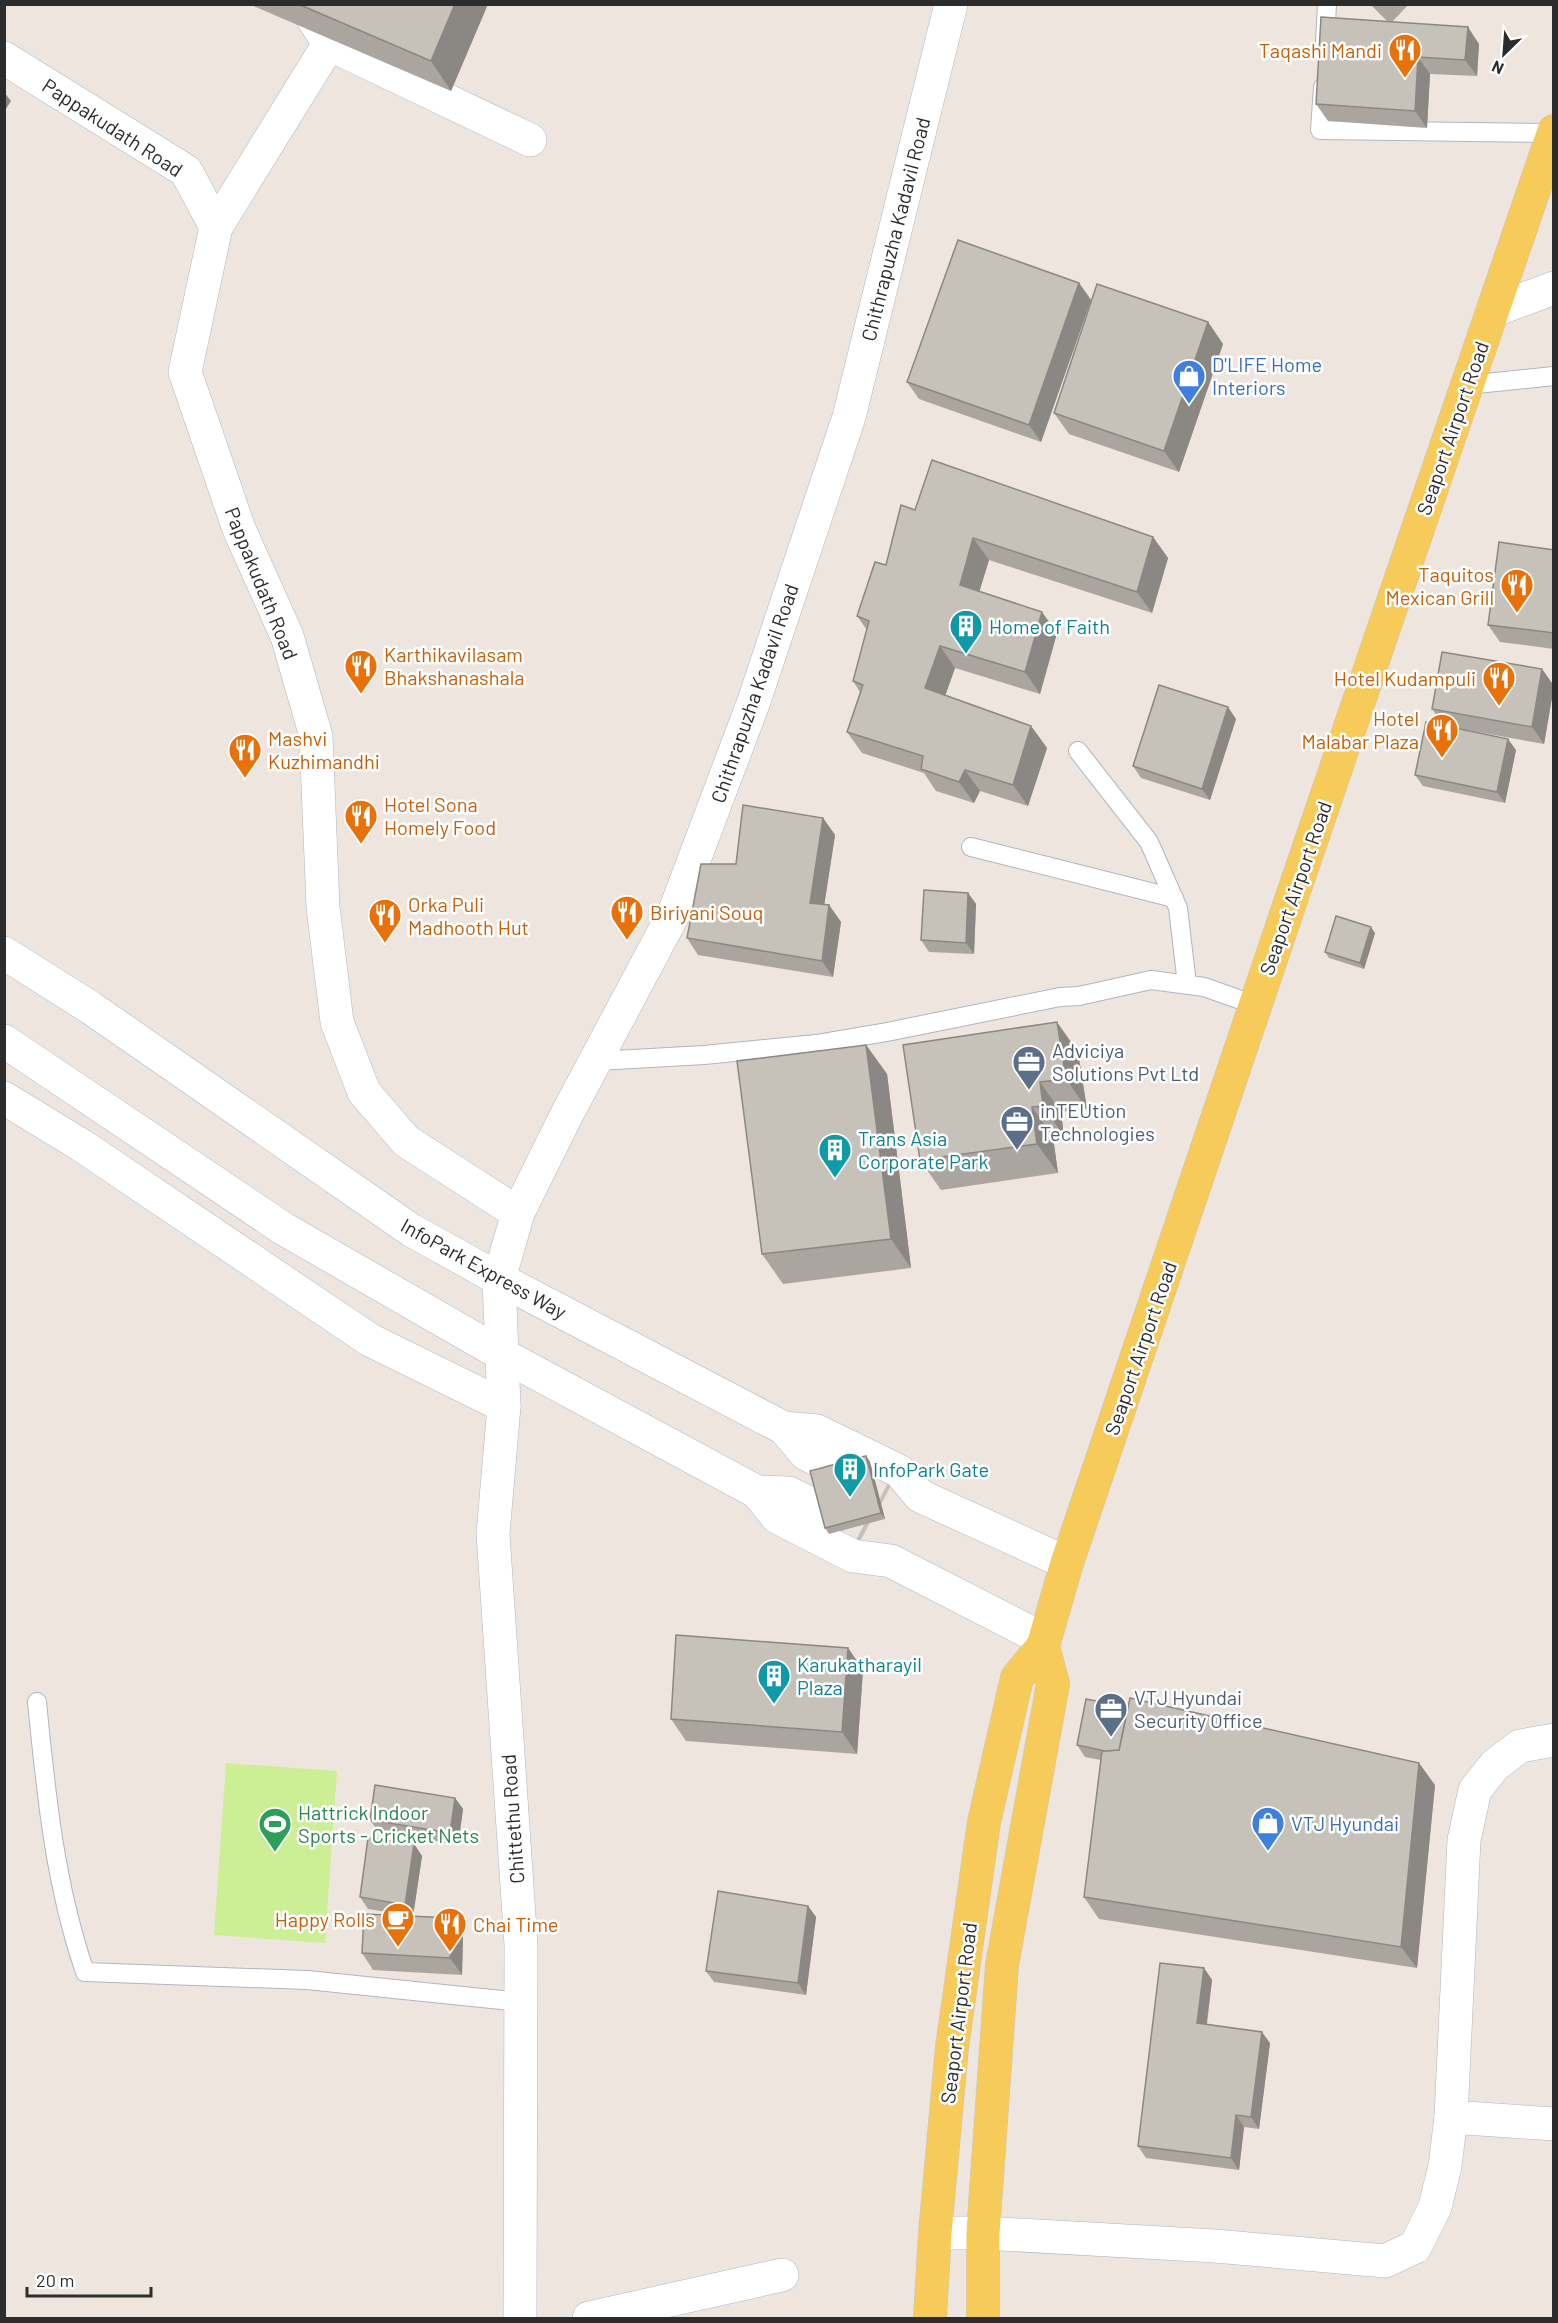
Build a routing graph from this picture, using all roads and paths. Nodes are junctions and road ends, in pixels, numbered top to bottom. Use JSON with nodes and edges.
{"nodes":[{"id":1,"x":304,"y":4,"type":"edge"},
{"id":2,"x":951,"y":4,"type":"edge"},
{"id":3,"x":1327,"y":4,"type":"edge"},
{"id":4,"x":328,"y":44,"type":"junction"},
{"id":5,"x":4,"y":58,"type":"edge"},
{"id":6,"x":1553,"y":132,"type":"edge"},
{"id":7,"x":530,"y":140,"type":"dead end"},
{"id":8,"x":216,"y":227,"type":"junction"},
{"id":9,"x":1554,"y":288,"type":"edge"},
{"id":10,"x":1492,"y":311,"type":"junction"},
{"id":11,"x":1554,"y":376,"type":"edge"},
{"id":12,"x":1467,"y":385,"type":"junction"},
{"id":13,"x":1078,"y":751,"type":"dead end"},
{"id":14,"x":971,"y":847,"type":"dead end"},
{"id":15,"x":1174,"y":898,"type":"junction"},
{"id":16,"x":4,"y":953,"type":"edge"},
{"id":17,"x":1187,"y":984,"type":"junction"},
{"id":18,"x":1256,"y":1005,"type":"junction"},
{"id":19,"x":4,"y":1041,"type":"edge"},
{"id":20,"x":597,"y":1061,"type":"junction"},
{"id":21,"x":4,"y":1098,"type":"edge"},
{"id":22,"x":518,"y":1213,"type":"junction"},
{"id":23,"x":500,"y":1280,"type":"junction"},
{"id":24,"x":503,"y":1355,"type":"junction"},
{"id":25,"x":504,"y":1406,"type":"junction"},
{"id":26,"x":784,"y":1428,"type":"junction"},
{"id":27,"x":838,"y":1470,"type":"tunnel mouth"},
{"id":28,"x":757,"y":1492,"type":"junction"},
{"id":29,"x":886,"y":1496,"type":"tunnel mouth"},
{"id":30,"x":920,"y":1496,"type":"junction"},
{"id":31,"x":818,"y":1508,"type":"tunnel mouth"},
{"id":32,"x":865,"y":1532,"type":"tunnel mouth"},
{"id":33,"x":891,"y":1561,"type":"junction"},
{"id":34,"x":1067,"y":1563,"type":"junction"},
{"id":35,"x":1044,"y":1643,"type":"junction"},
{"id":36,"x":37,"y":1702,"type":"dead end"},
{"id":37,"x":1554,"y":1740,"type":"edge"},
{"id":38,"x":521,"y":2002,"type":"junction"},
{"id":39,"x":1451,"y":2117,"type":"junction"},
{"id":40,"x":1554,"y":2124,"type":"edge"},
{"id":41,"x":935,"y":2233,"type":"junction"},
{"id":42,"x":983,"y":2233,"type":"junction"},
{"id":43,"x":782,"y":2275,"type":"dead end"},
{"id":44,"x":520,"y":2319,"type":"edge"},
{"id":45,"x":589,"y":2319,"type":"edge"},
{"id":46,"x":930,"y":2319,"type":"edge"},
{"id":47,"x":984,"y":2319,"type":"edge"}],
"edges":[{"from":1,"to":4,"type":"street"},
{"from":2,"to":20,"type":"street","name":"Chithrapuzha Kadavil Road"},
{"from":3,"to":6,"type":"lane"},
{"from":4,"to":7,"type":"street"},
{"from":4,"to":8,"type":"street"},
{"from":5,"to":8,"type":"street","name":"Pappakudath Road"},
{"from":6,"to":10,"type":"main road","name":"Seaport Airport Road"},
{"from":8,"to":22,"type":"street","name":"Pappakudath Road"},
{"from":9,"to":10,"type":"street"},
{"from":10,"to":12,"type":"main road","name":"Seaport Airport Road"},
{"from":11,"to":12,"type":"lane"},
{"from":12,"to":18,"type":"main road","name":"Seaport Airport Road"},
{"from":13,"to":15,"type":"lane"},
{"from":14,"to":15,"type":"lane"},
{"from":15,"to":17,"type":"lane"},
{"from":16,"to":23,"type":"street","name":"InfoPark Express Way"},
{"from":17,"to":18,"type":"lane"},
{"from":17,"to":20,"type":"lane"},
{"from":18,"to":34,"type":"main road","name":"Seaport Airport Road"},
{"from":19,"to":24,"type":"street"},
{"from":20,"to":22,"type":"street","name":"Chithrapuzha Kadavil Road"},
{"from":21,"to":25,"type":"street"},
{"from":22,"to":23,"type":"street","name":"Chithrapuzha Kadavil Road"},
{"from":23,"to":24,"type":"street","name":"Chithrapuzha Kadavil Road"},
{"from":23,"to":26,"type":"street","name":"InfoPark Express Way"},
{"from":24,"to":25,"type":"street","name":"Chittethu Road"},
{"from":24,"to":28,"type":"street"},
{"from":25,"to":38,"type":"street","name":"Chittethu Road"},
{"from":26,"to":27,"type":"street"},
{"from":26,"to":30,"type":"street","name":"InfoPark Express Way"},
{"from":28,"to":31,"type":"street"},
{"from":28,"to":33,"type":"street"},
{"from":29,"to":30,"type":"street"},
{"from":30,"to":34,"type":"street","name":"InfoPark Express Way"},
{"from":32,"to":33,"type":"street"},
{"from":33,"to":35,"type":"street"},
{"from":34,"to":35,"type":"main road","name":"Seaport Airport Road"},
{"from":35,"to":41,"type":"main road","name":"Seaport Airport Road"},
{"from":35,"to":42,"type":"main road"},
{"from":36,"to":38,"type":"lane"},
{"from":37,"to":39,"type":"street"},
{"from":38,"to":44,"type":"street","name":"Chittethu Road"},
{"from":39,"to":40,"type":"street"},
{"from":39,"to":42,"type":"street"},
{"from":41,"to":42,"type":"street"},
{"from":41,"to":46,"type":"main road","name":"Seaport Airport Road"},
{"from":42,"to":47,"type":"main road"},
{"from":43,"to":45,"type":"street"}]}
